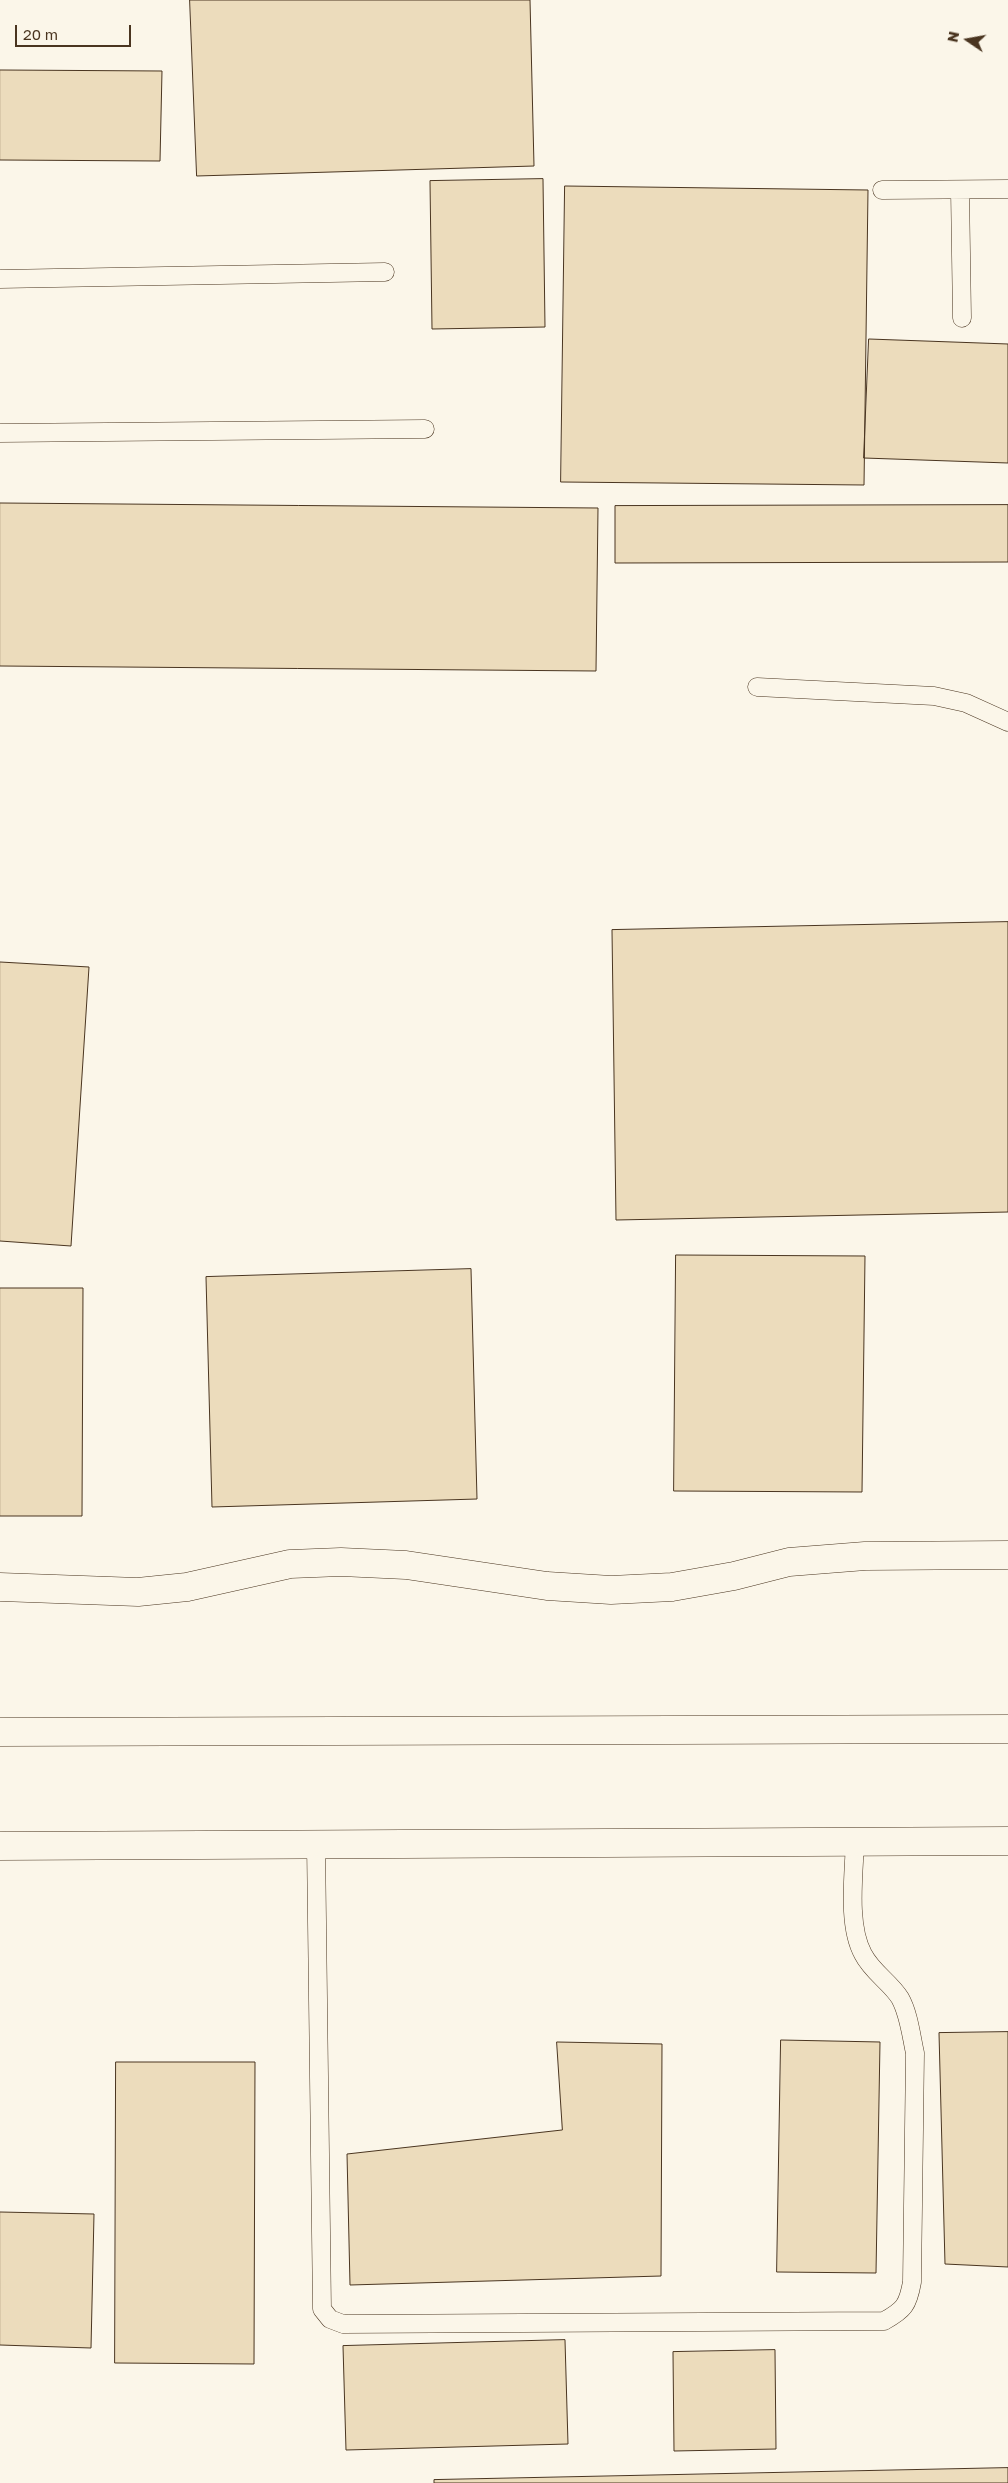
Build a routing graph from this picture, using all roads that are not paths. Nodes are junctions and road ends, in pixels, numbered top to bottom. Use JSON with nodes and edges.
{"nodes":[{"id":1,"x":1008,"y":189,"type":"edge"},
{"id":2,"x":882,"y":190,"type":"dead end"},
{"id":3,"x":960,"y":190,"type":"junction"},
{"id":4,"x":385,"y":272,"type":"dead end"},
{"id":5,"x":0,"y":280,"type":"edge"},
{"id":6,"x":962,"y":318,"type":"dead end"},
{"id":7,"x":425,"y":429,"type":"dead end"},
{"id":8,"x":0,"y":433,"type":"edge"},
{"id":9,"x":757,"y":688,"type":"dead end"},
{"id":10,"x":1008,"y":722,"type":"edge"},
{"id":11,"x":1008,"y":1555,"type":"edge"},
{"id":12,"x":0,"y":1587,"type":"edge"},
{"id":13,"x":1008,"y":1730,"type":"edge"},
{"id":14,"x":0,"y":1732,"type":"edge"},
{"id":15,"x":854,"y":1841,"type":"junction"},
{"id":16,"x":1008,"y":1841,"type":"edge"},
{"id":17,"x":316,"y":1844,"type":"junction"},
{"id":18,"x":0,"y":1846,"type":"edge"}],
"edges":[{"from":1,"to":3,"type":"lane"},
{"from":2,"to":3,"type":"lane"},
{"from":3,"to":6,"type":"lane"},
{"from":4,"to":5,"type":"lane"},
{"from":7,"to":8,"type":"lane"},
{"from":9,"to":10,"type":"lane"},
{"from":11,"to":12,"type":"main road"},
{"from":13,"to":14,"type":"main road"},
{"from":15,"to":16,"type":"main road"},
{"from":15,"to":17,"type":"main road"},
{"from":15,"to":17,"type":"lane"},
{"from":17,"to":18,"type":"main road"}]}
